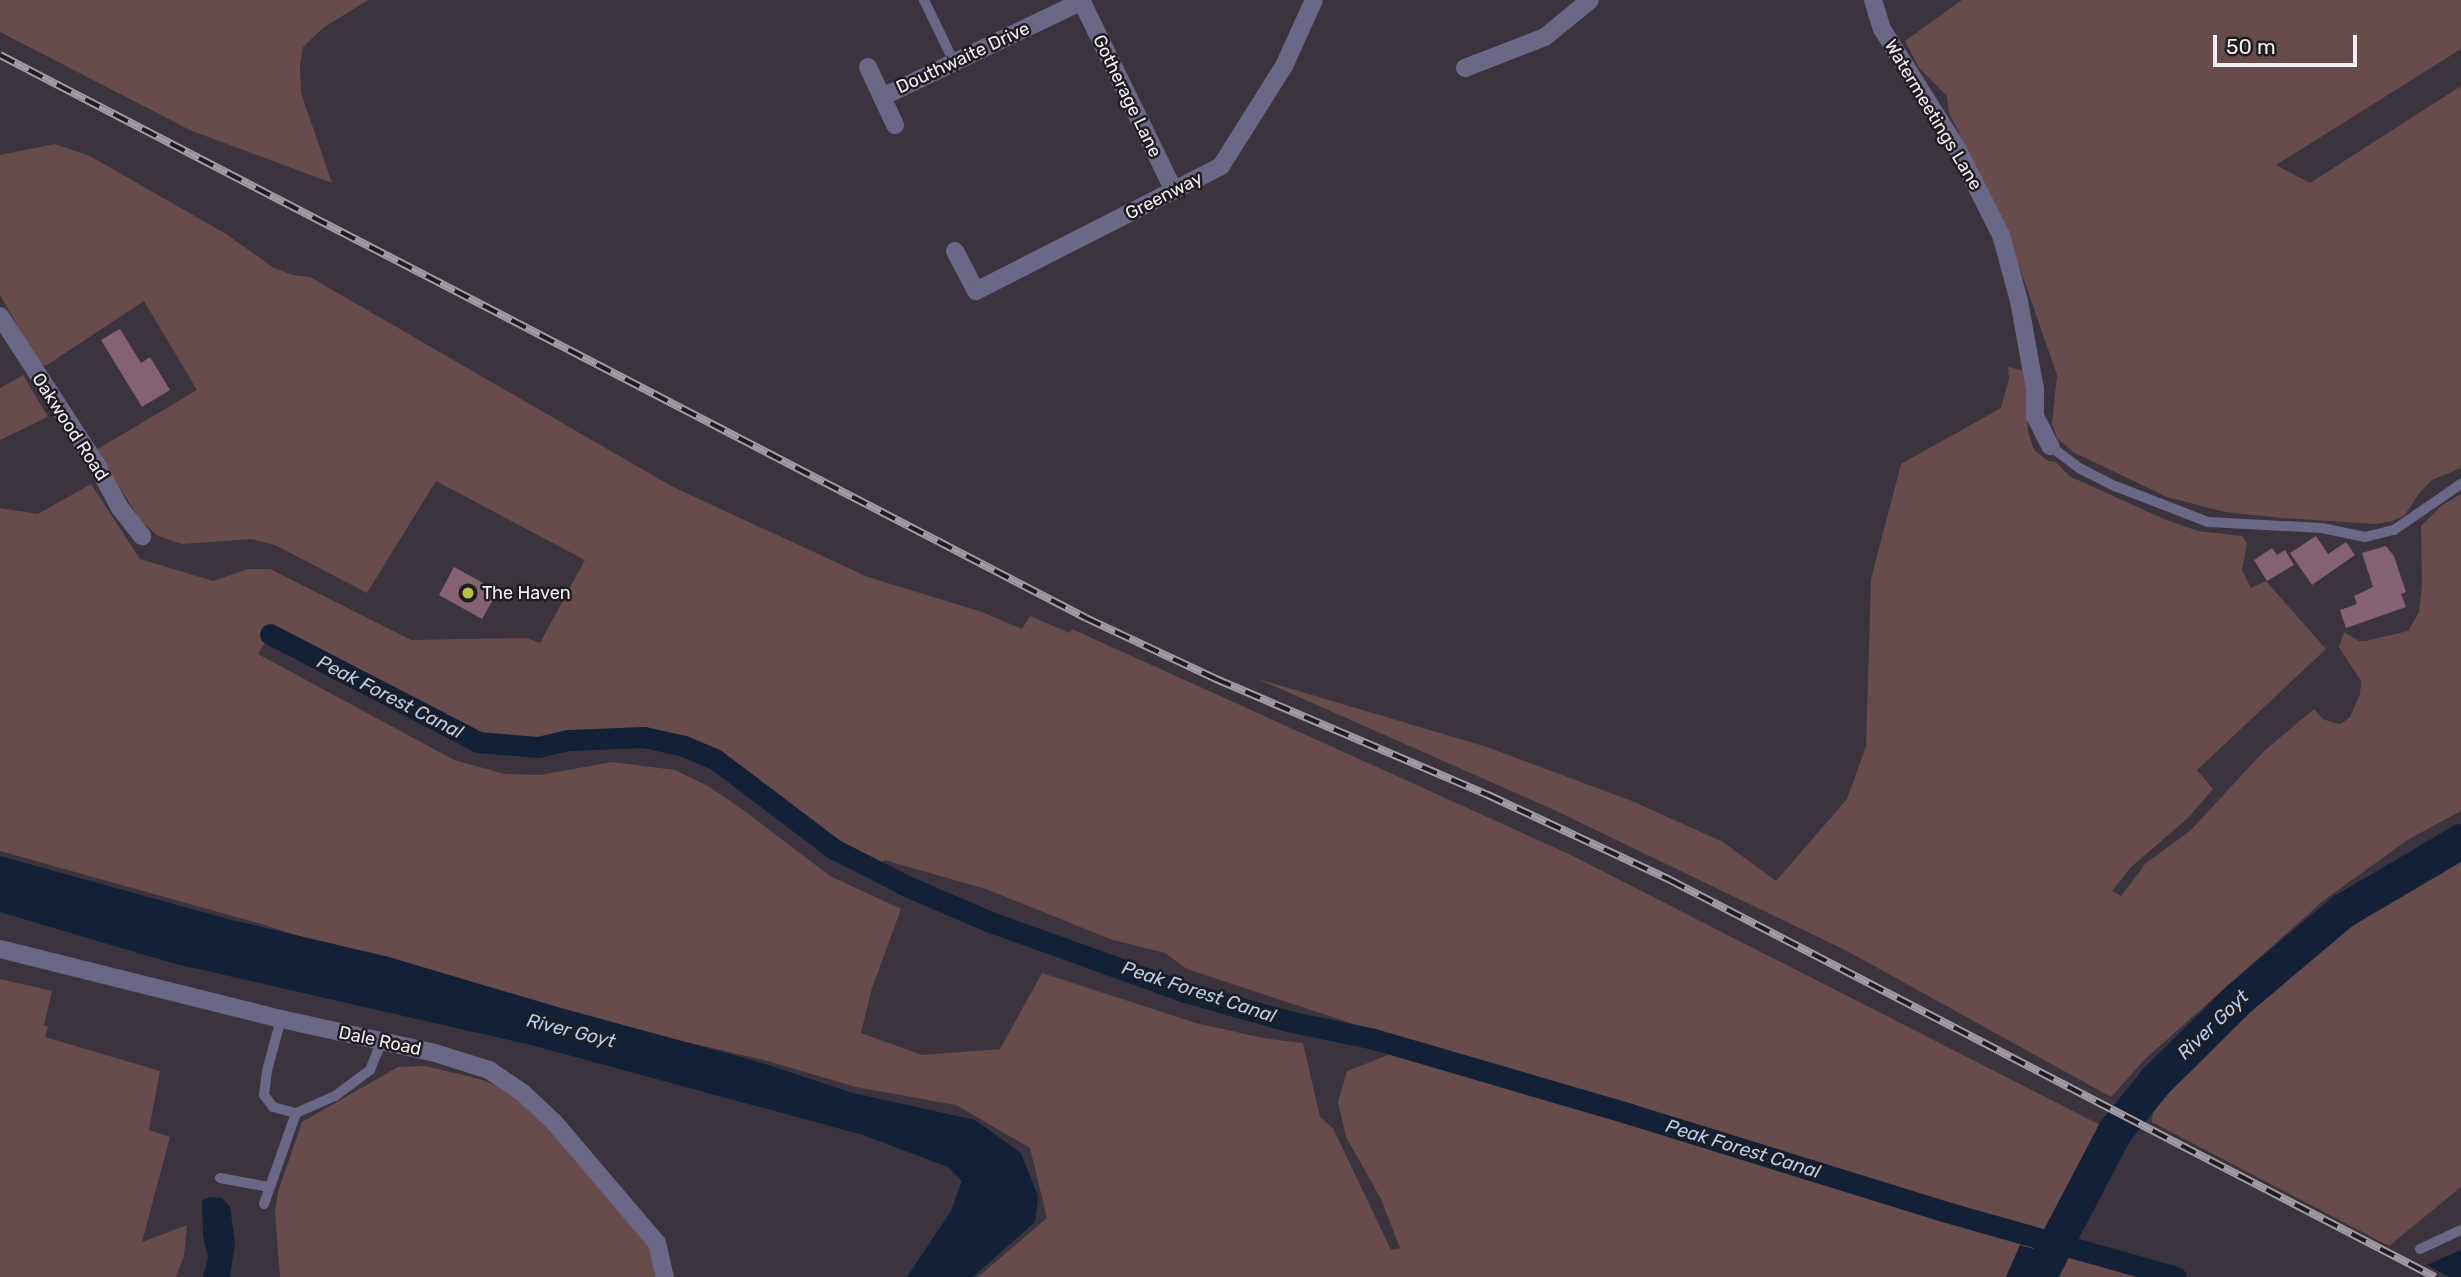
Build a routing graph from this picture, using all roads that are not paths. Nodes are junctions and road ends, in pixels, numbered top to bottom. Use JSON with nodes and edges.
{"nodes":[{"id":1,"x":924,"y":0,"type":"edge"},
{"id":2,"x":1314,"y":0,"type":"edge"},
{"id":3,"x":1590,"y":0,"type":"edge"},
{"id":4,"x":1873,"y":0,"type":"edge"},
{"id":5,"x":1082,"y":1,"type":"edge"},
{"id":6,"x":954,"y":62,"type":"junction"},
{"id":7,"x":868,"y":66,"type":"dead end"},
{"id":8,"x":1465,"y":68,"type":"dead end"},
{"id":9,"x":882,"y":97,"type":"junction"},
{"id":10,"x":895,"y":125,"type":"dead end"},
{"id":11,"x":1174,"y":191,"type":"junction"},
{"id":12,"x":956,"y":251,"type":"dead end"},
{"id":13,"x":0,"y":316,"type":"edge"},
{"id":14,"x":2050,"y":446,"type":"joint"},
{"id":15,"x":2461,"y":484,"type":"edge"},
{"id":16,"x":142,"y":536,"type":"dead end"},
{"id":17,"x":0,"y":949,"type":"edge"},
{"id":18,"x":281,"y":1020,"type":"junction"},
{"id":19,"x":381,"y":1043,"type":"junction"},
{"id":20,"x":296,"y":1112,"type":"junction"},
{"id":21,"x":220,"y":1178,"type":"dead end"},
{"id":22,"x":269,"y":1187,"type":"junction"},
{"id":23,"x":264,"y":1204,"type":"dead end"},
{"id":24,"x":2461,"y":1230,"type":"edge"},
{"id":25,"x":2420,"y":1249,"type":"dead end"},
{"id":26,"x":665,"y":1277,"type":"edge"}],
"edges":[{"from":1,"to":6,"type":"lane"},
{"from":2,"to":11,"type":"street","name":"Greenway"},
{"from":3,"to":8,"type":"street"},
{"from":4,"to":14,"type":"street","name":"Watermeetings Lane"},
{"from":5,"to":6,"type":"street","name":"Douthwaite Drive"},
{"from":5,"to":11,"type":"street","name":"Gotherage Lane"},
{"from":6,"to":9,"type":"street","name":"Douthwaite Drive"},
{"from":7,"to":9,"type":"street","name":"Douthwaite Drive"},
{"from":9,"to":10,"type":"street","name":"Douthwaite Drive"},
{"from":11,"to":12,"type":"street","name":"Greenway"},
{"from":13,"to":16,"type":"street","name":"Oakwood Road"},
{"from":14,"to":15,"type":"lane","name":"Watermeetings Lane"},
{"from":17,"to":18,"type":"street","name":"Dale Road"},
{"from":18,"to":19,"type":"street","name":"Dale Road"},
{"from":18,"to":20,"type":"lane"},
{"from":19,"to":20,"type":"lane"},
{"from":19,"to":26,"type":"street","name":"Dale Road"},
{"from":20,"to":22,"type":"lane"},
{"from":21,"to":22,"type":"lane"},
{"from":22,"to":23,"type":"lane"},
{"from":24,"to":25,"type":"lane"}]}
